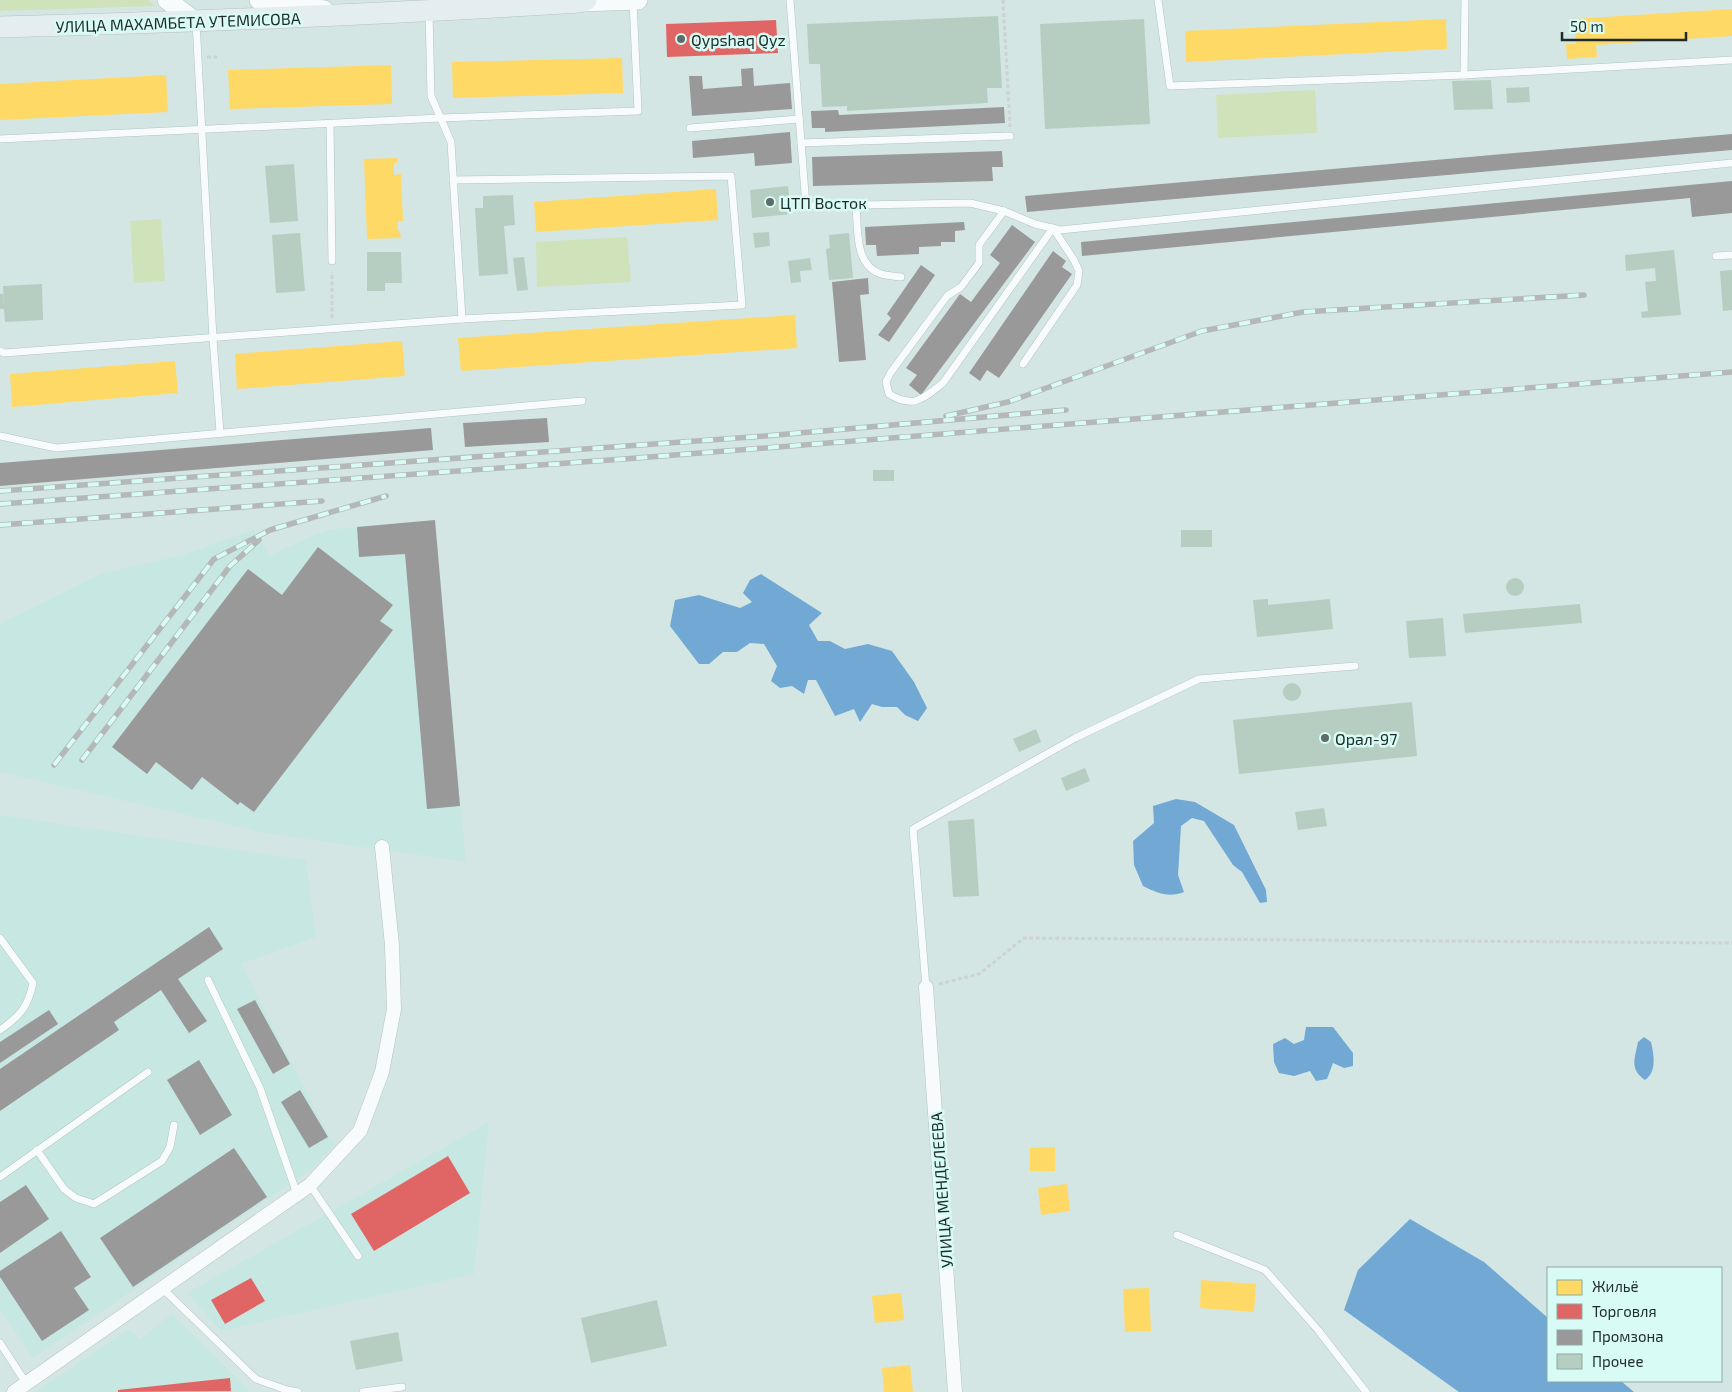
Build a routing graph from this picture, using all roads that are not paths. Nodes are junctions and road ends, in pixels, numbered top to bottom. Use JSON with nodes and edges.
{"nodes":[{"id":1,"x":167,"y":0,"type":"edge"},
{"id":2,"x":259,"y":0,"type":"edge"},
{"id":3,"x":633,"y":0,"type":"edge"},
{"id":4,"x":638,"y":0,"type":"edge"},
{"id":5,"x":790,"y":0,"type":"edge"},
{"id":6,"x":1158,"y":0,"type":"edge"},
{"id":7,"x":1465,"y":0,"type":"edge"},
{"id":8,"x":574,"y":1,"type":"edge"},
{"id":9,"x":429,"y":6,"type":"edge"},
{"id":10,"x":355,"y":11,"type":"junction"},
{"id":11,"x":196,"y":22,"type":"junction"},
{"id":12,"x":0,"y":27,"type":"edge"},
{"id":13,"x":1732,"y":60,"type":"edge"},
{"id":14,"x":1464,"y":75,"type":"junction"},
{"id":15,"x":441,"y":118,"type":"junction"},
{"id":16,"x":799,"y":119,"type":"junction"},
{"id":17,"x":330,"y":124,"type":"junction"},
{"id":18,"x":690,"y":128,"type":"dead end"},
{"id":19,"x":202,"y":130,"type":"junction"},
{"id":20,"x":1010,"y":136,"type":"road end"},
{"id":21,"x":0,"y":139,"type":"edge"},
{"id":22,"x":801,"y":143,"type":"junction"},
{"id":23,"x":1732,"y":163,"type":"edge"},
{"id":24,"x":454,"y":180,"type":"junction"},
{"id":25,"x":856,"y":205,"type":"junction"},
{"id":26,"x":1004,"y":211,"type":"junction"},
{"id":27,"x":1053,"y":228,"type":"junction"},
{"id":28,"x":1732,"y":255,"type":"edge"},
{"id":29,"x":1716,"y":256,"type":"dead end"},
{"id":30,"x":332,"y":261,"type":"road end"},
{"id":31,"x":901,"y":277,"type":"dead end"},
{"id":32,"x":462,"y":319,"type":"junction"},
{"id":33,"x":214,"y":338,"type":"junction"},
{"id":34,"x":0,"y":351,"type":"edge"},
{"id":35,"x":1023,"y":364,"type":"dead end"},
{"id":36,"x":582,"y":402,"type":"dead end"},
{"id":37,"x":220,"y":433,"type":"junction"},
{"id":38,"x":0,"y":436,"type":"edge"},
{"id":39,"x":1355,"y":666,"type":"dead end"},
{"id":40,"x":382,"y":847,"type":"dead end"},
{"id":41,"x":0,"y":938,"type":"edge"},
{"id":42,"x":208,"y":980,"type":"dead end"},
{"id":43,"x":926,"y":987,"type":"joint"},
{"id":44,"x":0,"y":1030,"type":"edge"},
{"id":45,"x":148,"y":1072,"type":"dead end"},
{"id":46,"x":174,"y":1125,"type":"dead end"},
{"id":47,"x":37,"y":1150,"type":"junction"},
{"id":48,"x":0,"y":1177,"type":"edge"},
{"id":49,"x":310,"y":1185,"type":"junction"},
{"id":50,"x":296,"y":1194,"type":"junction"},
{"id":51,"x":1176,"y":1235,"type":"dead end"},
{"id":52,"x":358,"y":1256,"type":"dead end"},
{"id":53,"x":162,"y":1288,"type":"junction"},
{"id":54,"x":0,"y":1343,"type":"edge"},
{"id":55,"x":402,"y":1387,"type":"dead end"},
{"id":56,"x":20,"y":1388,"type":"edge"},
{"id":57,"x":298,"y":1392,"type":"edge"},
{"id":58,"x":363,"y":1392,"type":"edge"},
{"id":59,"x":955,"y":1392,"type":"edge"},
{"id":60,"x":1366,"y":1392,"type":"edge"}],
"edges":[{"from":1,"to":11,"type":"street"},
{"from":2,"to":10,"type":"street","name":"УЛИЦА МАХАМБЕТА УТЕМИСОВА"},
{"from":3,"to":4,"type":"street"},
{"from":3,"to":8,"type":"street"},
{"from":3,"to":15,"type":"lane"},
{"from":5,"to":16,"type":"lane"},
{"from":6,"to":14,"type":"lane"},
{"from":7,"to":14,"type":"lane"},
{"from":8,"to":9,"type":"main road","name":"УЛИЦА МАХАМБЕТА УТЕМИСОВА"},
{"from":9,"to":10,"type":"main road","name":"УЛИЦА МАХАМБЕТА УТЕМИСОВА"},
{"from":9,"to":15,"type":"lane"},
{"from":10,"to":11,"type":"main road","name":"УЛИЦА МАХАМБЕТА УТЕМИСОВА"},
{"from":11,"to":12,"type":"main road","name":"УЛИЦА МАХАМБЕТА УТЕМИСОВА"},
{"from":11,"to":19,"type":"lane"},
{"from":13,"to":14,"type":"lane"},
{"from":15,"to":17,"type":"lane"},
{"from":15,"to":24,"type":"lane"},
{"from":16,"to":18,"type":"lane"},
{"from":16,"to":22,"type":"lane"},
{"from":17,"to":19,"type":"lane"},
{"from":17,"to":30,"type":"lane"},
{"from":19,"to":21,"type":"lane"},
{"from":19,"to":33,"type":"lane"},
{"from":20,"to":22,"type":"lane"},
{"from":22,"to":25,"type":"lane"},
{"from":23,"to":27,"type":"lane"},
{"from":24,"to":32,"type":"lane"},
{"from":24,"to":32,"type":"lane"},
{"from":25,"to":26,"type":"lane"},
{"from":25,"to":31,"type":"lane"},
{"from":26,"to":27,"type":"lane"},
{"from":26,"to":27,"type":"lane"},
{"from":27,"to":35,"type":"lane"},
{"from":28,"to":29,"type":"lane"},
{"from":32,"to":33,"type":"lane"},
{"from":33,"to":34,"type":"lane"},
{"from":33,"to":37,"type":"lane"},
{"from":36,"to":37,"type":"lane"},
{"from":37,"to":38,"type":"lane"},
{"from":39,"to":43,"type":"lane"},
{"from":40,"to":49,"type":"street"},
{"from":41,"to":44,"type":"lane"},
{"from":42,"to":50,"type":"lane"},
{"from":43,"to":59,"type":"street","name":"УЛИЦА МЕНДЕЛЕЕВА"},
{"from":45,"to":47,"type":"lane"},
{"from":46,"to":47,"type":"lane"},
{"from":47,"to":48,"type":"lane"},
{"from":49,"to":50,"type":"street"},
{"from":49,"to":52,"type":"lane"},
{"from":50,"to":53,"type":"street"},
{"from":51,"to":60,"type":"lane"},
{"from":53,"to":56,"type":"street"},
{"from":53,"to":57,"type":"lane"},
{"from":54,"to":56,"type":"lane"},
{"from":55,"to":58,"type":"lane"}]}
